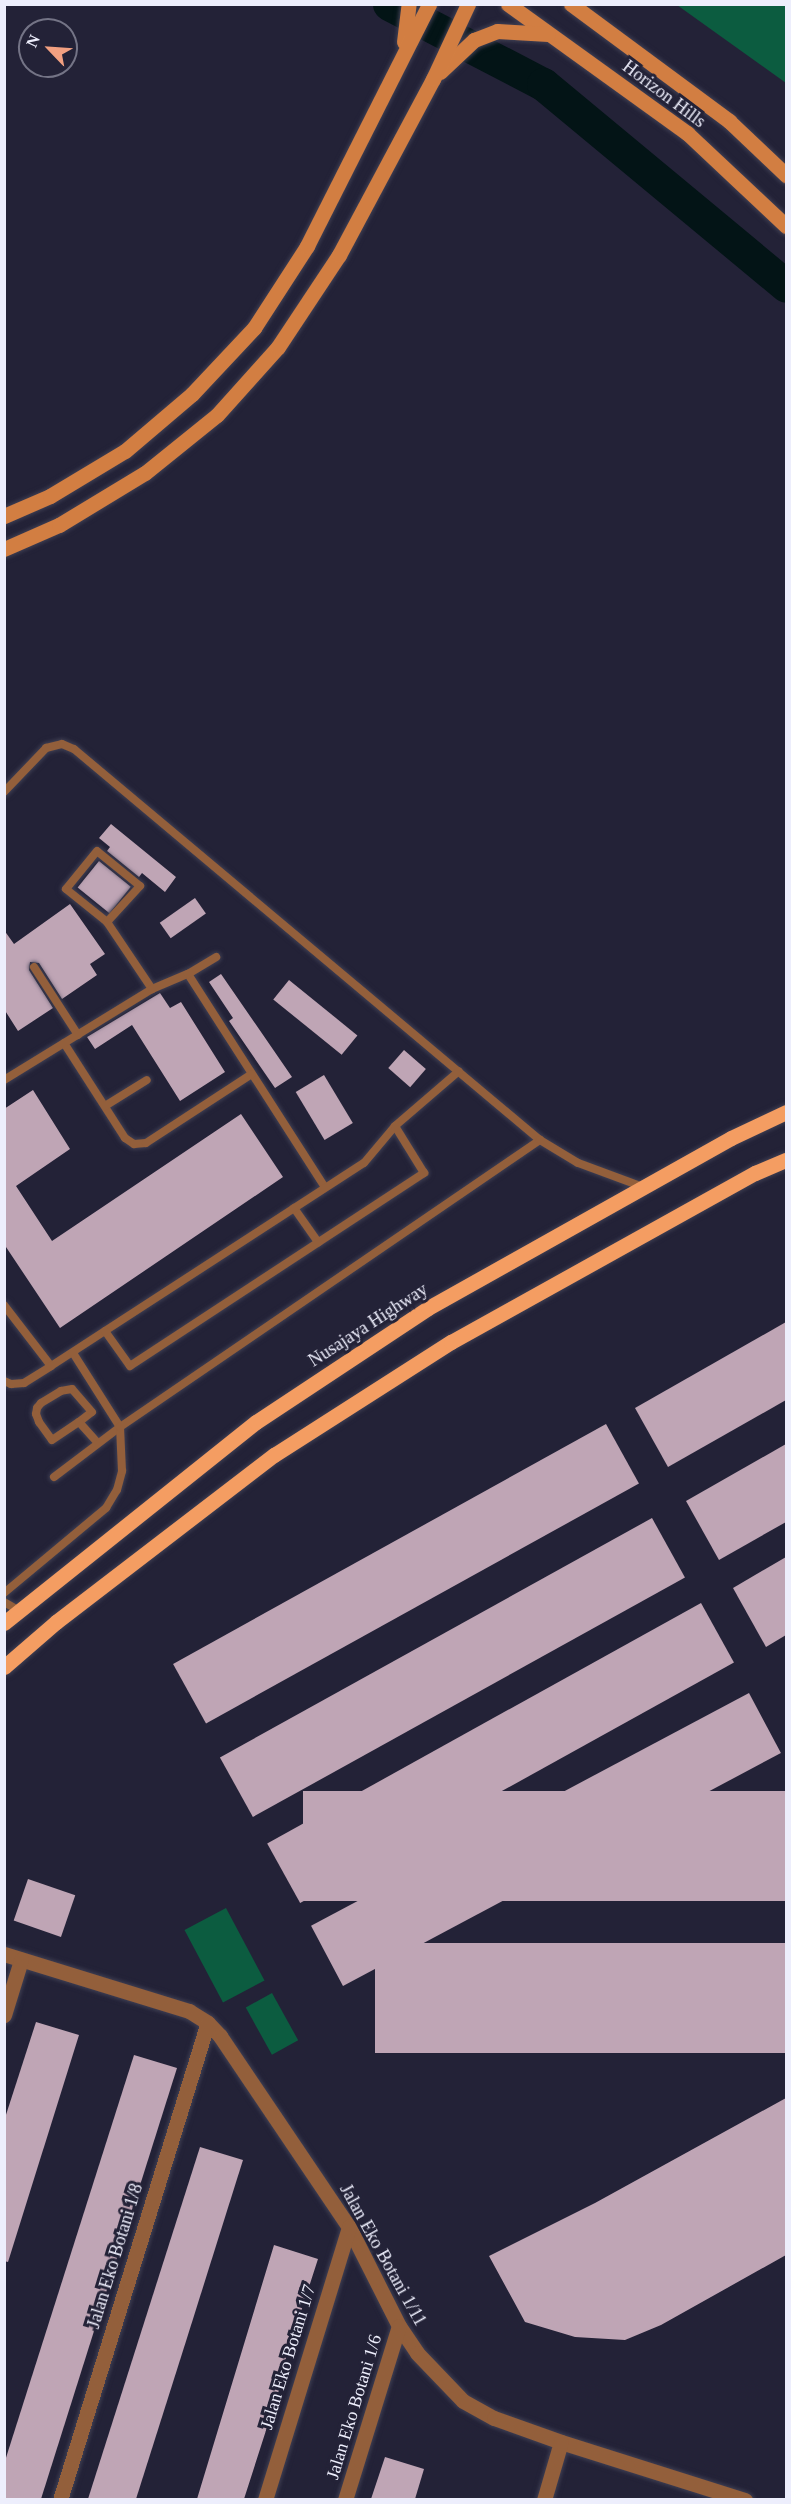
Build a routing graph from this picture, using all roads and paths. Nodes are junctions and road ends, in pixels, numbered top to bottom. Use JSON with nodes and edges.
{"nodes":[{"id":1,"x":409,"y":4,"type":"edge"},
{"id":2,"x":429,"y":4,"type":"edge"},
{"id":3,"x":468,"y":4,"type":"edge"},
{"id":4,"x":508,"y":4,"type":"edge"},
{"id":5,"x":572,"y":4,"type":"edge"},
{"id":6,"x":548,"y":34,"type":"junction"},
{"id":7,"x":403,"y":54,"type":"junction"},
{"id":8,"x":433,"y":79,"type":"junction"},
{"id":9,"x":786,"y":175,"type":"edge"},
{"id":10,"x":786,"y":226,"type":"edge"},
{"id":11,"x":4,"y":516,"type":"edge"},
{"id":12,"x":4,"y":549,"type":"edge"},
{"id":13,"x":4,"y":792,"type":"edge"},
{"id":14,"x":107,"y":922,"type":"junction"},
{"id":15,"x":216,"y":957,"type":"dead end"},
{"id":16,"x":34,"y":967,"type":"dead end"},
{"id":17,"x":188,"y":974,"type":"junction"},
{"id":18,"x":153,"y":989,"type":"junction"},
{"id":19,"x":78,"y":1035,"type":"junction"},
{"id":20,"x":64,"y":1043,"type":"junction"},
{"id":21,"x":459,"y":1071,"type":"junction"},
{"id":22,"x":252,"y":1074,"type":"junction"},
{"id":23,"x":4,"y":1080,"type":"edge"},
{"id":24,"x":147,"y":1080,"type":"dead end"},
{"id":25,"x":105,"y":1106,"type":"junction"},
{"id":26,"x":786,"y":1112,"type":"edge"},
{"id":27,"x":395,"y":1126,"type":"junction"},
{"id":28,"x":540,"y":1140,"type":"junction"},
{"id":29,"x":786,"y":1160,"type":"edge"},
{"id":30,"x":326,"y":1187,"type":"junction"},
{"id":31,"x":643,"y":1187,"type":"junction"},
{"id":32,"x":294,"y":1208,"type":"junction"},
{"id":33,"x":318,"y":1242,"type":"junction"},
{"id":34,"x":4,"y":1305,"type":"edge"},
{"id":35,"x":105,"y":1331,"type":"junction"},
{"id":36,"x":72,"y":1353,"type":"junction"},
{"id":37,"x":51,"y":1366,"type":"junction"},
{"id":38,"x":4,"y":1381,"type":"edge"},
{"id":39,"x":79,"y":1422,"type":"junction"},
{"id":40,"x":120,"y":1427,"type":"junction"},
{"id":41,"x":98,"y":1443,"type":"junction"},
{"id":42,"x":54,"y":1477,"type":"dead end"},
{"id":43,"x":4,"y":1593,"type":"edge"},
{"id":44,"x":4,"y":1602,"type":"edge"},
{"id":45,"x":18,"y":1610,"type":"junction"},
{"id":46,"x":4,"y":1623,"type":"edge"},
{"id":47,"x":4,"y":1668,"type":"edge"},
{"id":48,"x":4,"y":1954,"type":"edge"},
{"id":49,"x":21,"y":1960,"type":"junction"},
{"id":50,"x":4,"y":2015,"type":"edge"},
{"id":51,"x":208,"y":2023,"type":"junction"},
{"id":52,"x":349,"y":2227,"type":"junction"},
{"id":53,"x":399,"y":2326,"type":"junction"},
{"id":54,"x":561,"y":2442,"type":"junction"},
{"id":55,"x":60,"y":2499,"type":"edge"},
{"id":56,"x":265,"y":2499,"type":"edge"},
{"id":57,"x":345,"y":2499,"type":"edge"},
{"id":58,"x":544,"y":2499,"type":"edge"},
{"id":59,"x":745,"y":2499,"type":"edge"}],
"edges":[{"from":1,"to":7,"type":"street"},
{"from":2,"to":7,"type":"street"},
{"from":3,"to":8,"type":"street"},
{"from":4,"to":6,"type":"street","name":"Horizon Hills"},
{"from":5,"to":9,"type":"street","name":"Horizon Hills"},
{"from":6,"to":8,"type":"street"},
{"from":6,"to":10,"type":"street","name":"Horizon Hills"},
{"from":7,"to":11,"type":"street"},
{"from":8,"to":12,"type":"street"},
{"from":13,"to":21,"type":"lane"},
{"from":14,"to":14,"type":"lane"},
{"from":14,"to":18,"type":"lane"},
{"from":15,"to":17,"type":"lane"},
{"from":16,"to":19,"type":"lane"},
{"from":17,"to":18,"type":"lane"},
{"from":17,"to":22,"type":"lane"},
{"from":18,"to":19,"type":"lane"},
{"from":19,"to":20,"type":"lane"},
{"from":20,"to":23,"type":"lane"},
{"from":20,"to":25,"type":"lane"},
{"from":21,"to":27,"type":"lane"},
{"from":21,"to":28,"type":"lane"},
{"from":22,"to":25,"type":"lane"},
{"from":22,"to":30,"type":"lane"},
{"from":24,"to":25,"type":"lane"},
{"from":26,"to":31,"type":"main road","name":"Nusajaya Highway"},
{"from":27,"to":30,"type":"lane"},
{"from":27,"to":33,"type":"lane"},
{"from":28,"to":31,"type":"lane"},
{"from":28,"to":40,"type":"lane"},
{"from":29,"to":47,"type":"main road"},
{"from":30,"to":32,"type":"lane"},
{"from":31,"to":45,"type":"main road","name":"Nusajaya Highway"},
{"from":32,"to":33,"type":"lane"},
{"from":32,"to":35,"type":"lane"},
{"from":33,"to":35,"type":"lane"},
{"from":34,"to":37,"type":"lane"},
{"from":35,"to":36,"type":"lane"},
{"from":36,"to":37,"type":"lane"},
{"from":36,"to":40,"type":"lane"},
{"from":37,"to":38,"type":"lane"},
{"from":39,"to":39,"type":"lane"},
{"from":39,"to":41,"type":"lane"},
{"from":40,"to":41,"type":"lane"},
{"from":40,"to":43,"type":"lane"},
{"from":41,"to":42,"type":"lane"},
{"from":44,"to":45,"type":"lane"},
{"from":45,"to":46,"type":"main road","name":"Nusajaya Highway"},
{"from":48,"to":49,"type":"street","name":"Jalan Eko Botani 1/11"},
{"from":49,"to":50,"type":"street"},
{"from":49,"to":51,"type":"street","name":"Jalan Eko Botani 1/11"},
{"from":51,"to":52,"type":"street","name":"Jalan Eko Botani 1/11"},
{"from":51,"to":55,"type":"street","name":"Jalan Eko Botani 1/8"},
{"from":52,"to":53,"type":"street","name":"Jalan Eko Botani 1/11"},
{"from":52,"to":56,"type":"street","name":"Jalan Eko Botani 1/7"},
{"from":53,"to":54,"type":"street","name":"Jalan Eko Botani 1/11"},
{"from":53,"to":57,"type":"street","name":"Jalan Eko Botani 1/6"},
{"from":54,"to":58,"type":"street"},
{"from":54,"to":59,"type":"street","name":"Jalan Eko Botani 1/11"}]}
